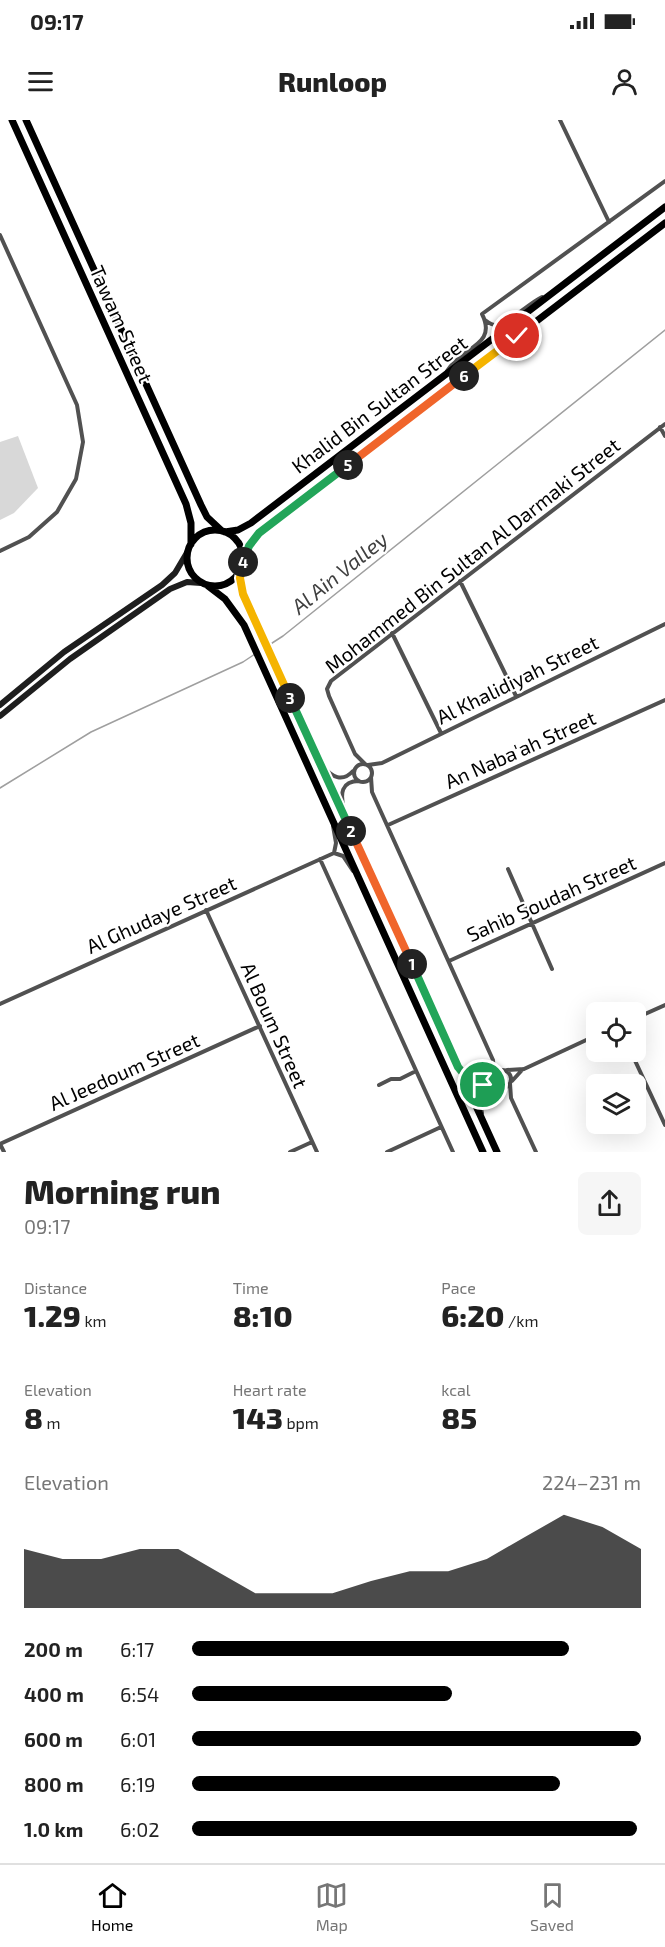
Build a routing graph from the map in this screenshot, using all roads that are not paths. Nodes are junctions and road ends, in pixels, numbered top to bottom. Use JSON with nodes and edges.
{"nodes":[{"id":1,"x":12,"y":120,"type":"edge"},
{"id":2,"x":26,"y":120,"type":"edge"},
{"id":3,"x":560,"y":120,"type":"edge"},
{"id":4,"x":665,"y":181,"type":"edge"},
{"id":5,"x":665,"y":207,"type":"edge"},
{"id":6,"x":609,"y":222,"type":"junction"},
{"id":7,"x":665,"y":224,"type":"edge"},
{"id":8,"x":0,"y":236,"type":"edge"},
{"id":9,"x":549,"y":295,"type":"junction"},
{"id":10,"x":485,"y":320,"type":"junction"},
{"id":11,"x":446,"y":374,"type":"junction"},
{"id":12,"x":665,"y":424,"type":"edge"},
{"id":13,"x":660,"y":428,"type":"junction"},
{"id":14,"x":665,"y":436,"type":"edge"},
{"id":15,"x":223,"y":531,"type":"junction"},
{"id":16,"x":189,"y":547,"type":"junction"},
{"id":17,"x":0,"y":551,"type":"edge"},
{"id":18,"x":243,"y":560,"type":"junction"},
{"id":19,"x":241,"y":570,"type":"junction"},
{"id":20,"x":460,"y":581,"type":"junction"},
{"id":21,"x":204,"y":584,"type":"junction"},
{"id":22,"x":665,"y":624,"type":"edge"},
{"id":23,"x":392,"y":633,"type":"junction"},
{"id":24,"x":516,"y":696,"type":"junction"},
{"id":25,"x":665,"y":700,"type":"edge"},
{"id":26,"x":0,"y":705,"type":"edge"},
{"id":27,"x":0,"y":716,"type":"edge"},
{"id":28,"x":441,"y":733,"type":"junction"},
{"id":29,"x":355,"y":754,"type":"junction"},
{"id":30,"x":317,"y":758,"type":"junction"},
{"id":31,"x":382,"y":763,"type":"junction"},
{"id":32,"x":366,"y":764,"type":"junction"},
{"id":33,"x":355,"y":769,"type":"junction"},
{"id":34,"x":372,"y":775,"type":"junction"},
{"id":35,"x":360,"y":781,"type":"junction"},
{"id":36,"x":372,"y":792,"type":"junction"},
{"id":37,"x":332,"y":820,"type":"junction"},
{"id":38,"x":347,"y":821,"type":"junction"},
{"id":39,"x":387,"y":825,"type":"junction"},
{"id":40,"x":334,"y":853,"type":"junction"},
{"id":41,"x":320,"y":859,"type":"junction"},
{"id":42,"x":665,"y":863,"type":"edge"},
{"id":43,"x":508,"y":869,"type":"dead end"},
{"id":44,"x":357,"y":874,"type":"junction"},
{"id":45,"x":206,"y":910,"type":"junction"},
{"id":46,"x":532,"y":923,"type":"junction"},
{"id":47,"x":449,"y":961,"type":"junction"},
{"id":48,"x":552,"y":969,"type":"dead end"},
{"id":49,"x":0,"y":1004,"type":"edge"},
{"id":50,"x":665,"y":1005,"type":"edge"},
{"id":51,"x":646,"y":1014,"type":"edge"},
{"id":52,"x":260,"y":1026,"type":"junction"},
{"id":53,"x":586,"y":1040,"type":"edge"},
{"id":54,"x":494,"y":1060,"type":"junction"},
{"id":55,"x":637,"y":1062,"type":"edge"},
{"id":56,"x":458,"y":1067,"type":"junction"},
{"id":57,"x":524,"y":1069,"type":"junction"},
{"id":58,"x":507,"y":1070,"type":"junction"},
{"id":59,"x":416,"y":1071,"type":"junction"},
{"id":60,"x":493,"y":1076,"type":"junction"},
{"id":61,"x":511,"y":1082,"type":"junction"},
{"id":62,"x":379,"y":1085,"type":"dead end"},
{"id":63,"x":499,"y":1087,"type":"junction"},
{"id":64,"x":511,"y":1098,"type":"junction"},
{"id":65,"x":665,"y":1125,"type":"edge"},
{"id":66,"x":441,"y":1127,"type":"junction"},
{"id":67,"x":486,"y":1128,"type":"junction"},
{"id":68,"x":312,"y":1142,"type":"junction"},
{"id":69,"x":0,"y":1144,"type":"edge"},
{"id":70,"x":4,"y":1152,"type":"edge"},
{"id":71,"x":290,"y":1152,"type":"edge"},
{"id":72,"x":316,"y":1152,"type":"edge"},
{"id":73,"x":387,"y":1152,"type":"edge"},
{"id":74,"x":453,"y":1152,"type":"edge"},
{"id":75,"x":483,"y":1152,"type":"edge"},
{"id":76,"x":496,"y":1152,"type":"edge"},
{"id":77,"x":536,"y":1152,"type":"edge"}],
"edges":[{"from":1,"to":16,"type":"main road","name":"Tawam Street"},
{"from":2,"to":15,"type":"main road","name":"Tawam Street"},
{"from":3,"to":6,"type":"street"},
{"from":4,"to":6,"type":"street"},
{"from":5,"to":9,"type":"main road","name":"Khalid Bin Sultan Street"},
{"from":6,"to":10,"type":"street"},
{"from":7,"to":18,"type":"main road","name":"Khalid Bin Sultan Street"},
{"from":8,"to":17,"type":"street"},
{"from":9,"to":10,"type":"street"},
{"from":9,"to":11,"type":"main road","name":"Khalid Bin Sultan Street"},
{"from":10,"to":11,"type":"street"},
{"from":11,"to":15,"type":"main road","name":"Khalid Bin Sultan Street"},
{"from":12,"to":13,"type":"street","name":"Mohammed Bin Sultan Al Darmaki Street"},
{"from":13,"to":14,"type":"street"},
{"from":13,"to":20,"type":"street","name":"Mohammed Bin Sultan Al Darmaki Street"},
{"from":15,"to":16,"type":"main road"},
{"from":15,"to":18,"type":"main road"},
{"from":16,"to":21,"type":"main road"},
{"from":16,"to":26,"type":"street"},
{"from":18,"to":19,"type":"main road"},
{"from":19,"to":21,"type":"main road"},
{"from":19,"to":30,"type":"main road"},
{"from":20,"to":23,"type":"street","name":"Mohammed Bin Sultan Al Darmaki Street"},
{"from":20,"to":24,"type":"street"},
{"from":21,"to":27,"type":"street"},
{"from":21,"to":37,"type":"main road"},
{"from":22,"to":24,"type":"street","name":"Al Khalidiyah Street"},
{"from":23,"to":28,"type":"street"},
{"from":23,"to":29,"type":"street","name":"Mohammed Bin Sultan Al Darmaki Street"},
{"from":24,"to":28,"type":"street","name":"Al Khalidiyah Street"},
{"from":25,"to":39,"type":"street","name":"An Naba'ah Street"},
{"from":28,"to":31,"type":"street","name":"Al Khalidiyah Street"},
{"from":29,"to":32,"type":"street","name":"Mohammed Bin Sultan Al Darmaki Street"},
{"from":29,"to":33,"type":"street","name":"Mohammed Bin Sultan Al Darmaki Street"},
{"from":30,"to":33,"type":"street"},
{"from":30,"to":38,"type":"main road"},
{"from":31,"to":32,"type":"street","name":"Al Khalidiyah Street"},
{"from":31,"to":34,"type":"street","name":"Al Khalidiyah Street"},
{"from":32,"to":33,"type":"street"},
{"from":32,"to":34,"type":"street"},
{"from":33,"to":35,"type":"street"},
{"from":34,"to":35,"type":"street"},
{"from":34,"to":36,"type":"street"},
{"from":35,"to":36,"type":"street"},
{"from":35,"to":38,"type":"street"},
{"from":36,"to":39,"type":"street"},
{"from":37,"to":40,"type":"street"},
{"from":37,"to":44,"type":"main road"},
{"from":38,"to":56,"type":"main road"},
{"from":39,"to":47,"type":"street"},
{"from":40,"to":41,"type":"street","name":"Al Ghudaye Street"},
{"from":40,"to":44,"type":"street"},
{"from":41,"to":45,"type":"street","name":"Al Ghudaye Street"},
{"from":41,"to":59,"type":"street"},
{"from":42,"to":46,"type":"street","name":"Sahib Soudah Street"},
{"from":43,"to":46,"type":"street"},
{"from":44,"to":75,"type":"main road"},
{"from":45,"to":49,"type":"street","name":"Al Ghudaye Street"},
{"from":45,"to":52,"type":"street","name":"Al Boum Street"},
{"from":46,"to":47,"type":"street","name":"Sahib Soudah Street"},
{"from":46,"to":48,"type":"street"},
{"from":47,"to":54,"type":"street"},
{"from":50,"to":51,"type":"street"},
{"from":52,"to":68,"type":"street","name":"Al Boum Street"},
{"from":52,"to":69,"type":"street","name":"Al Jeedoum Street"},
{"from":53,"to":57,"type":"street"},
{"from":54,"to":58,"type":"street"},
{"from":54,"to":60,"type":"street"},
{"from":55,"to":65,"type":"street"},
{"from":56,"to":60,"type":"street"},
{"from":56,"to":67,"type":"main road"},
{"from":57,"to":58,"type":"street"},
{"from":57,"to":61,"type":"street"},
{"from":58,"to":60,"type":"street"},
{"from":58,"to":61,"type":"street"},
{"from":59,"to":62,"type":"street"},
{"from":59,"to":66,"type":"street"},
{"from":60,"to":63,"type":"street"},
{"from":61,"to":63,"type":"street"},
{"from":61,"to":64,"type":"street"},
{"from":63,"to":64,"type":"street"},
{"from":63,"to":67,"type":"street"},
{"from":64,"to":77,"type":"street"},
{"from":66,"to":73,"type":"street"},
{"from":66,"to":74,"type":"street"},
{"from":67,"to":76,"type":"main road"},
{"from":68,"to":71,"type":"street"},
{"from":68,"to":72,"type":"street","name":"Al Boum Street"},
{"from":69,"to":70,"type":"street"}]}
